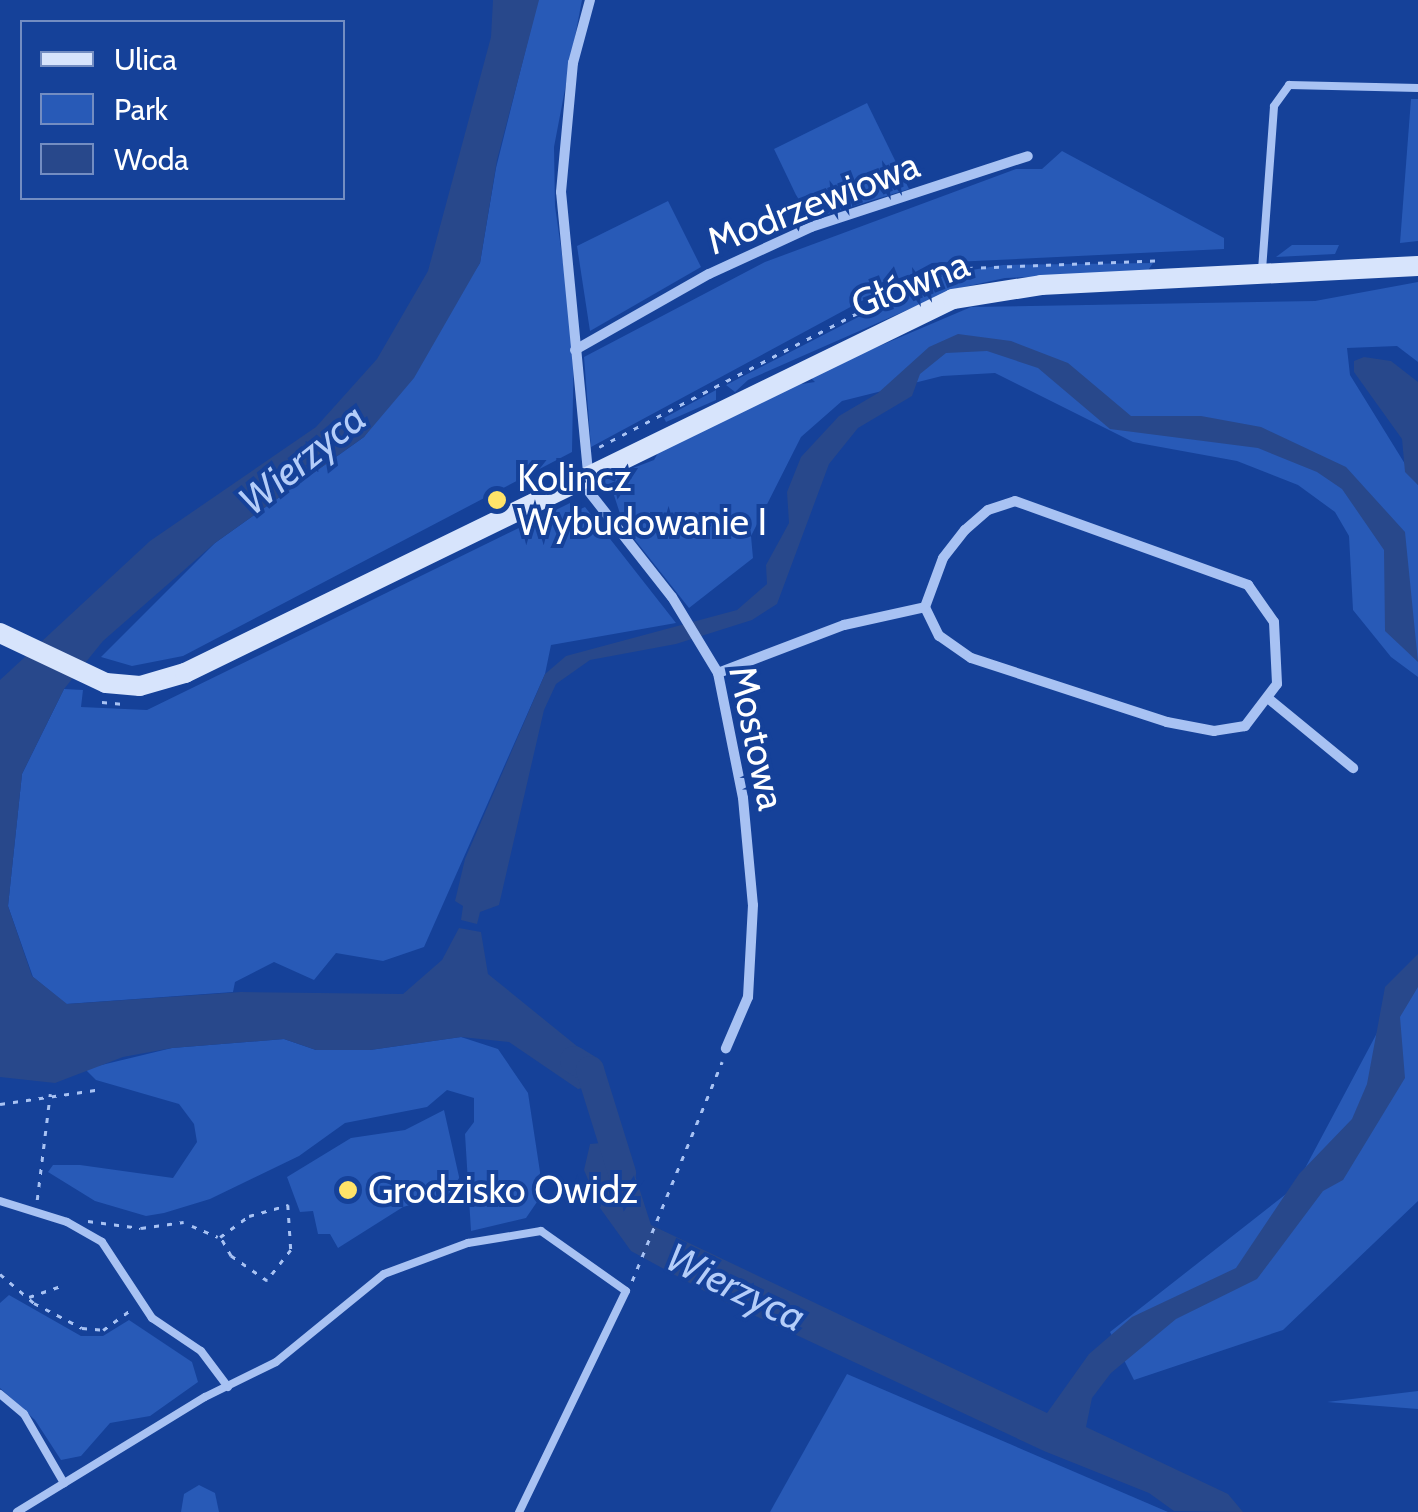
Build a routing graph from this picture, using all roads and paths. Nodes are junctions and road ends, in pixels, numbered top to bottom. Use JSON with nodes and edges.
{"nodes":[{"id":1,"x":590,"y":0,"type":"edge"},
{"id":2,"x":1418,"y":88,"type":"edge"},
{"id":3,"x":1028,"y":156,"type":"dead end"},
{"id":4,"x":1418,"y":266,"type":"edge"},
{"id":5,"x":1262,"y":274,"type":"junction"},
{"id":6,"x":575,"y":350,"type":"junction"},
{"id":7,"x":583,"y":475,"type":"junction"},
{"id":8,"x":925,"y":607,"type":"junction"},
{"id":9,"x":0,"y":633,"type":"edge"},
{"id":10,"x":718,"y":673,"type":"junction"},
{"id":11,"x":1269,"y":700,"type":"junction"},
{"id":12,"x":1353,"y":768,"type":"dead end"},
{"id":13,"x":726,"y":1048,"type":"joint"},
{"id":14,"x":102,"y":1089,"type":"dead end"},
{"id":15,"x":50,"y":1094,"type":"junction"},
{"id":16,"x":1,"y":1106,"type":"edge"},
{"id":17,"x":0,"y":1201,"type":"edge"},
{"id":18,"x":40,"y":1214,"type":"junction"},
{"id":19,"x":67,"y":1222,"type":"junction"},
{"id":20,"x":184,"y":1222,"type":"dead end"},
{"id":21,"x":192,"y":1226,"type":"dead end"},
{"id":22,"x":220,"y":1237,"type":"junction"},
{"id":23,"x":0,"y":1274,"type":"edge"},
{"id":24,"x":63,"y":1285,"type":"dead end"},
{"id":25,"x":626,"y":1291,"type":"junction"},
{"id":26,"x":28,"y":1297,"type":"junction"},
{"id":27,"x":140,"y":1300,"type":"junction"},
{"id":28,"x":228,"y":1387,"type":"junction"},
{"id":29,"x":0,"y":1394,"type":"edge"},
{"id":30,"x":64,"y":1483,"type":"junction"},
{"id":31,"x":17,"y":1512,"type":"edge"},
{"id":32,"x":519,"y":1512,"type":"edge"}],
"edges":[{"from":1,"to":6,"type":"street"},
{"from":2,"to":5,"type":"lane"},
{"from":3,"to":6,"type":"street","name":"Modrzewiowa"},
{"from":4,"to":5,"type":"street","name":"Główna"},
{"from":5,"to":7,"type":"street","name":"Główna"},
{"from":6,"to":7,"type":"street"},
{"from":7,"to":9,"type":"street","name":"Główna"},
{"from":7,"to":10,"type":"street","name":"Mostowa"},
{"from":8,"to":10,"type":"street"},
{"from":8,"to":11,"type":"street"},
{"from":8,"to":11,"type":"street"},
{"from":10,"to":13,"type":"street","name":"Mostowa"},
{"from":11,"to":12,"type":"street"},
{"from":13,"to":25,"type":"path"},
{"from":14,"to":15,"type":"path"},
{"from":15,"to":16,"type":"path"},
{"from":15,"to":18,"type":"path"},
{"from":17,"to":18,"type":"lane"},
{"from":18,"to":19,"type":"lane"},
{"from":19,"to":20,"type":"path"},
{"from":19,"to":27,"type":"lane"},
{"from":21,"to":22,"type":"path"},
{"from":22,"to":22,"type":"path"},
{"from":23,"to":26,"type":"path"},
{"from":24,"to":26,"type":"path"},
{"from":25,"to":28,"type":"lane"},
{"from":25,"to":32,"type":"lane"},
{"from":26,"to":27,"type":"path"},
{"from":27,"to":28,"type":"lane"},
{"from":28,"to":30,"type":"lane"},
{"from":29,"to":30,"type":"lane"},
{"from":30,"to":31,"type":"lane"}]}
